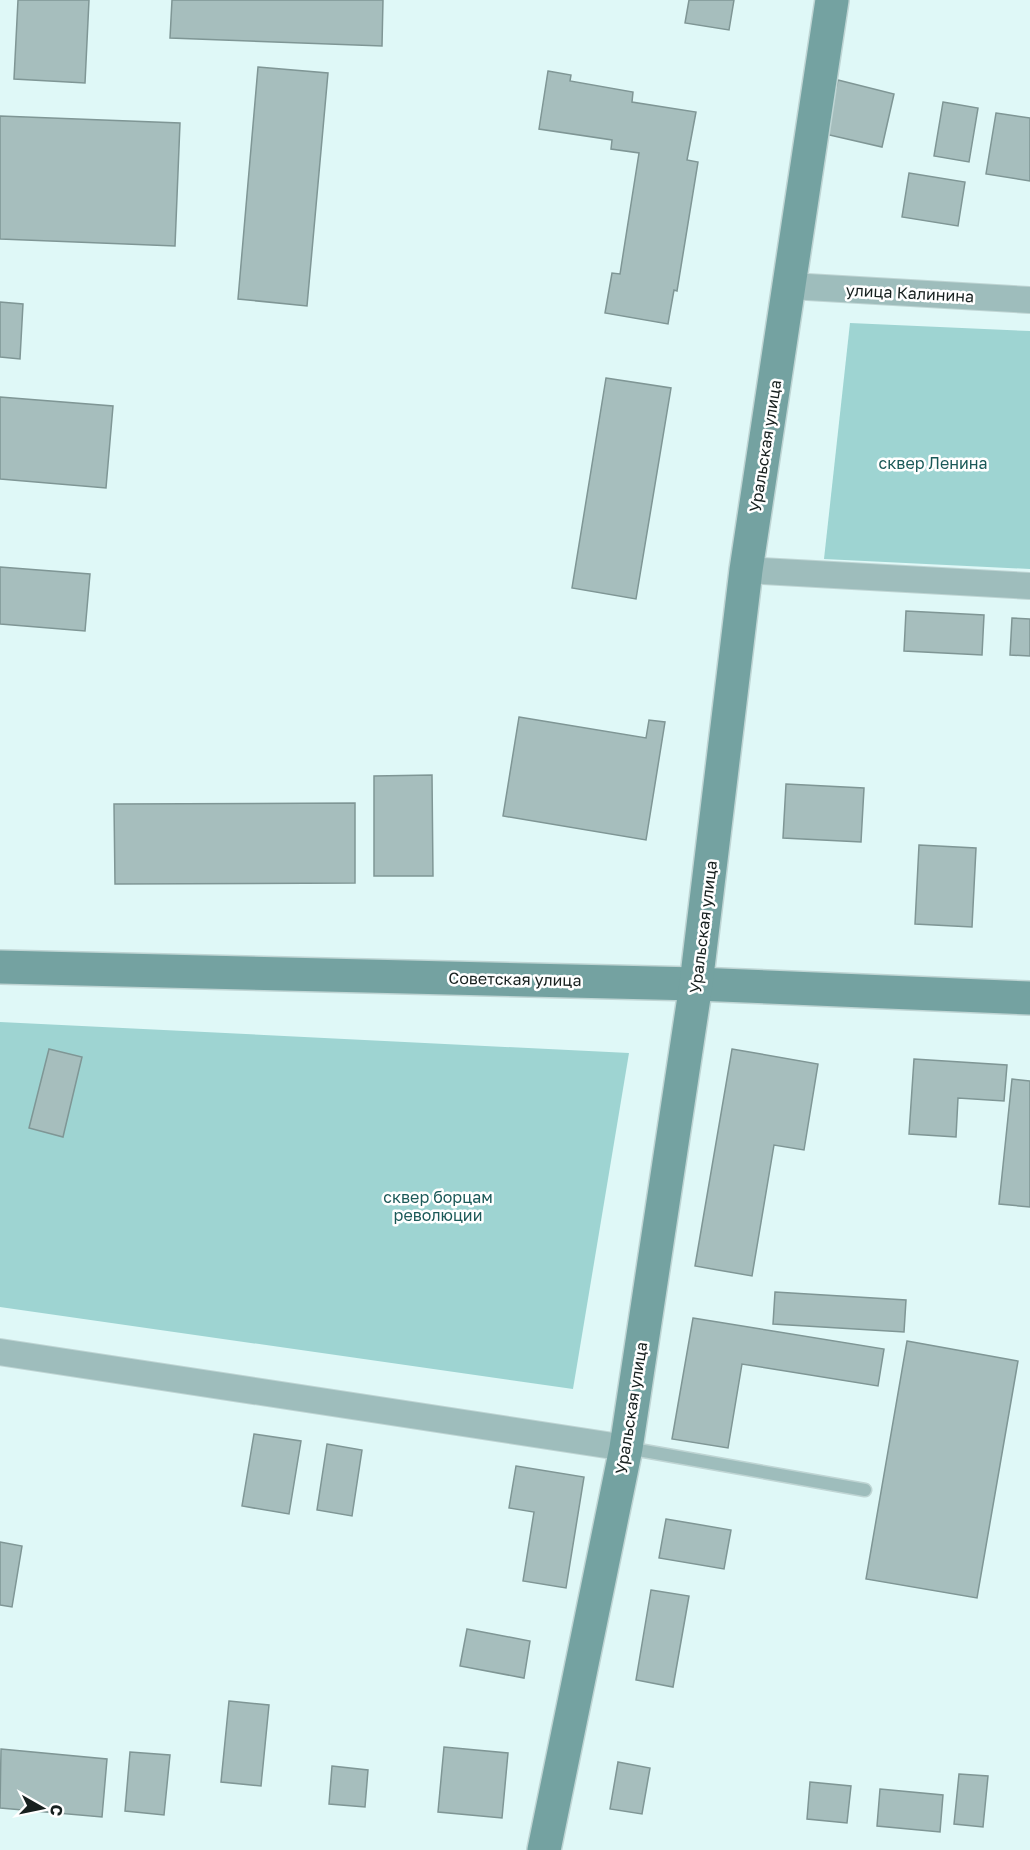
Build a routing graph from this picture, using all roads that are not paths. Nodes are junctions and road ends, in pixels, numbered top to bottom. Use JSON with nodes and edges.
{"nodes":[{"id":1,"x":832,"y":0,"type":"edge"},
{"id":2,"x":789,"y":286,"type":"junction"},
{"id":3,"x":1030,"y":300,"type":"edge"},
{"id":4,"x":746,"y":570,"type":"junction"},
{"id":5,"x":1030,"y":586,"type":"edge"},
{"id":6,"x":0,"y":967,"type":"edge"},
{"id":7,"x":696,"y":984,"type":"junction"},
{"id":8,"x":1030,"y":998,"type":"edge"},
{"id":9,"x":0,"y":1352,"type":"edge"},
{"id":10,"x":626,"y":1448,"type":"junction"},
{"id":11,"x":865,"y":1490,"type":"dead end"},
{"id":12,"x":544,"y":1850,"type":"edge"}],
"edges":[{"from":1,"to":2,"type":"street","name":"Уральская улица"},
{"from":2,"to":3,"type":"street","name":"улица Калинина"},
{"from":2,"to":4,"type":"street","name":"Уральская улица"},
{"from":4,"to":5,"type":"street"},
{"from":4,"to":7,"type":"street","name":"Уральская улица"},
{"from":6,"to":7,"type":"street","name":"Советская улица"},
{"from":7,"to":8,"type":"street","name":"Советская улица"},
{"from":7,"to":10,"type":"street","name":"Уральская улица"},
{"from":9,"to":10,"type":"street"},
{"from":10,"to":11,"type":"lane"},
{"from":10,"to":12,"type":"street","name":"Уральская улица"}]}
